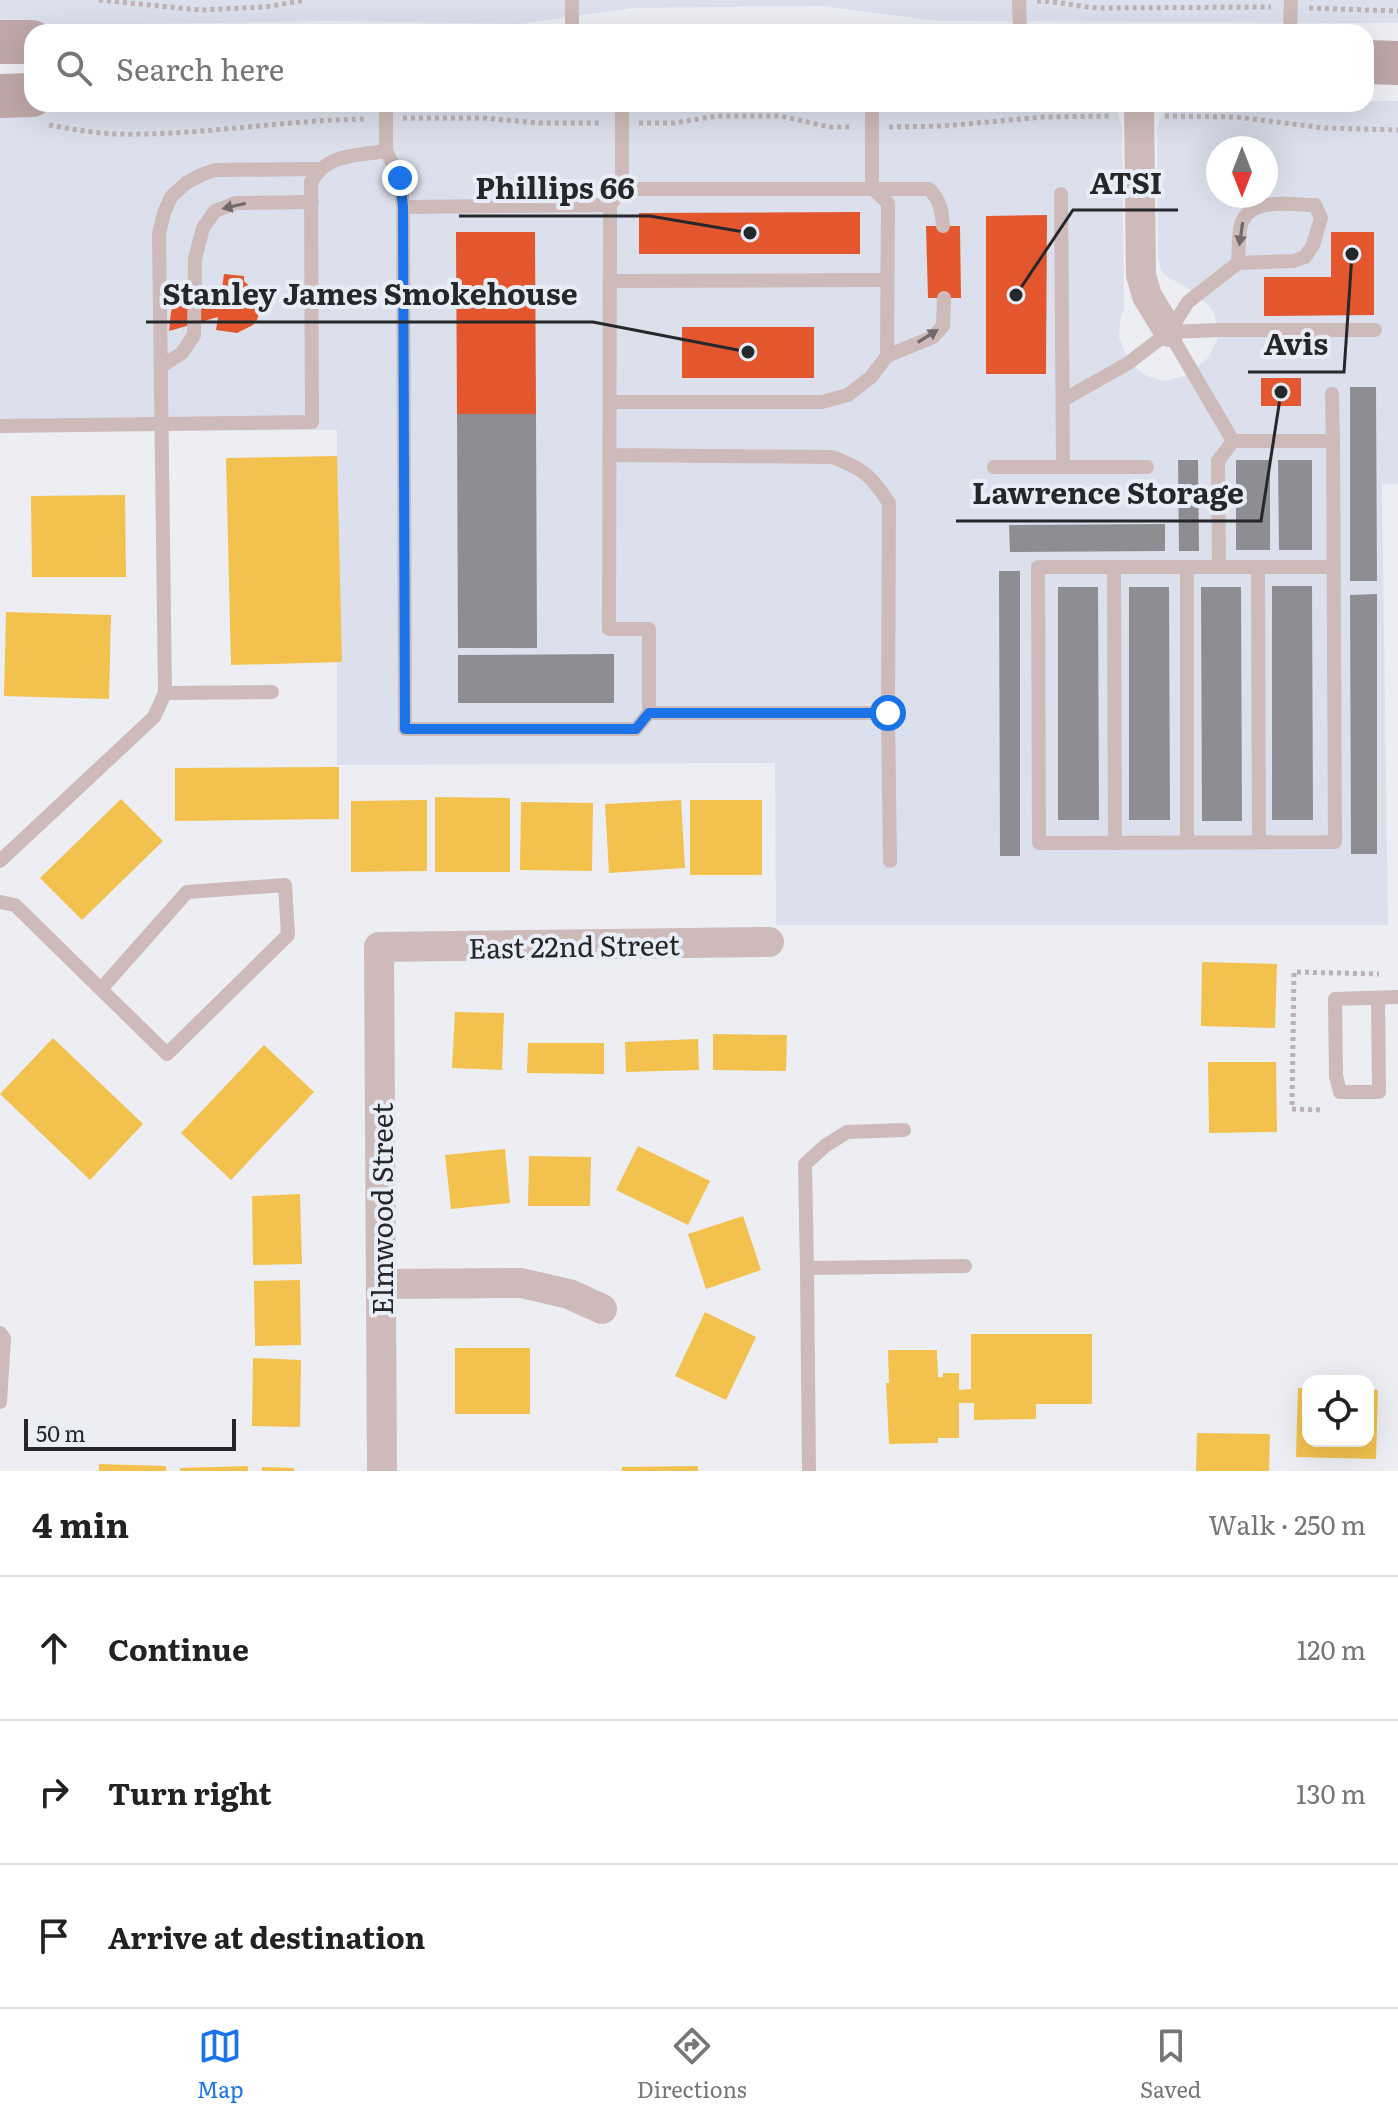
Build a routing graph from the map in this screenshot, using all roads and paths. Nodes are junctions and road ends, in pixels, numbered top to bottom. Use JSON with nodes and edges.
{"nodes":[{"id":1,"x":99,"y":0,"type":"edge"},
{"id":2,"x":306,"y":0,"type":"edge"},
{"id":3,"x":572,"y":0,"type":"edge"},
{"id":4,"x":1019,"y":1,"type":"edge"},
{"id":5,"x":1291,"y":4,"type":"edge"},
{"id":6,"x":1398,"y":11,"type":"edge"},
{"id":7,"x":572,"y":24,"type":"edge"},
{"id":8,"x":1020,"y":24,"type":"edge"},
{"id":9,"x":1290,"y":24,"type":"edge"},
{"id":10,"x":0,"y":42,"type":"edge"},
{"id":11,"x":24,"y":42,"type":"edge"},
{"id":12,"x":1374,"y":62,"type":"edge"},
{"id":13,"x":1398,"y":63,"type":"edge"},
{"id":14,"x":0,"y":96,"type":"edge"},
{"id":15,"x":24,"y":105,"type":"edge"},
{"id":16,"x":44,"y":112,"type":"edge"},
{"id":17,"x":382,"y":112,"type":"edge"},
{"id":18,"x":386,"y":112,"type":"edge"},
{"id":19,"x":400,"y":112,"type":"edge"},
{"id":20,"x":622,"y":112,"type":"edge"},
{"id":21,"x":872,"y":112,"type":"edge"},
{"id":22,"x":1140,"y":112,"type":"edge"},
{"id":23,"x":622,"y":123,"type":"junction"},
{"id":24,"x":872,"y":127,"type":"junction"},
{"id":25,"x":1398,"y":130,"type":"edge"},
{"id":26,"x":386,"y":151,"type":"junction"},
{"id":27,"x":319,"y":169,"type":"junction"},
{"id":28,"x":872,"y":188,"type":"junction"},
{"id":29,"x":622,"y":189,"type":"junction"},
{"id":30,"x":1061,"y":194,"type":"dead end"},
{"id":31,"x":312,"y":202,"type":"junction"},
{"id":32,"x":610,"y":205,"type":"junction"},
{"id":33,"x":403,"y":207,"type":"junction"},
{"id":34,"x":943,"y":226,"type":"dead end"},
{"id":35,"x":1238,"y":263,"type":"junction"},
{"id":36,"x":887,"y":280,"type":"junction"},
{"id":37,"x":610,"y":281,"type":"junction"},
{"id":38,"x":944,"y":298,"type":"dead end"},
{"id":39,"x":1375,"y":330,"type":"dead end"},
{"id":40,"x":1169,"y":332,"type":"junction"},
{"id":41,"x":887,"y":356,"type":"junction"},
{"id":42,"x":162,"y":366,"type":"junction"},
{"id":43,"x":1332,"y":394,"type":"dead end"},
{"id":44,"x":1063,"y":400,"type":"junction"},
{"id":45,"x":610,"y":402,"type":"junction"},
{"id":46,"x":161,"y":424,"type":"junction"},
{"id":47,"x":0,"y":426,"type":"edge"},
{"id":48,"x":1233,"y":441,"type":"junction"},
{"id":49,"x":1333,"y":441,"type":"junction"},
{"id":50,"x":610,"y":455,"type":"junction"},
{"id":51,"x":994,"y":467,"type":"dead end"},
{"id":52,"x":1063,"y":467,"type":"junction"},
{"id":53,"x":1147,"y":467,"type":"dead end"},
{"id":54,"x":1114,"y":567,"type":"junction"},
{"id":55,"x":1187,"y":567,"type":"junction"},
{"id":56,"x":1219,"y":567,"type":"junction"},
{"id":57,"x":1258,"y":567,"type":"junction"},
{"id":58,"x":1333,"y":567,"type":"junction"},
{"id":59,"x":272,"y":692,"type":"dead end"},
{"id":60,"x":165,"y":693,"type":"junction"},
{"id":61,"x":649,"y":713,"type":"junction"},
{"id":62,"x":888,"y":713,"type":"junction"},
{"id":63,"x":1187,"y":842,"type":"junction"},
{"id":64,"x":1259,"y":842,"type":"junction"},
{"id":65,"x":1115,"y":843,"type":"junction"},
{"id":66,"x":0,"y":861,"type":"edge"},
{"id":67,"x":890,"y":861,"type":"dead end"},
{"id":68,"x":0,"y":902,"type":"edge"},
{"id":69,"x":769,"y":942,"type":"dead end"},
{"id":70,"x":379,"y":947,"type":"joint"},
{"id":71,"x":101,"y":989,"type":"junction"},
{"id":72,"x":1398,"y":997,"type":"edge"},
{"id":73,"x":1378,"y":998,"type":"junction"},
{"id":74,"x":904,"y":1130,"type":"dead end"},
{"id":75,"x":965,"y":1266,"type":"dead end"},
{"id":76,"x":807,"y":1268,"type":"junction"},
{"id":77,"x":381,"y":1284,"type":"junction"},
{"id":78,"x":602,"y":1309,"type":"dead end"},
{"id":79,"x":0,"y":1333,"type":"edge"},
{"id":80,"x":0,"y":1402,"type":"edge"},
{"id":81,"x":382,"y":1471,"type":"edge"},
{"id":82,"x":809,"y":1471,"type":"edge"}],
"edges":[{"from":1,"to":2,"type":"path"},
{"from":3,"to":7,"type":"lane"},
{"from":4,"to":5,"type":"path"},
{"from":4,"to":8,"type":"lane"},
{"from":5,"to":6,"type":"path"},
{"from":5,"to":9,"type":"lane"},
{"from":10,"to":11,"type":"main road"},
{"from":12,"to":13,"type":"main road"},
{"from":14,"to":15,"type":"main road"},
{"from":16,"to":17,"type":"path"},
{"from":18,"to":26,"type":"lane"},
{"from":19,"to":23,"type":"path"},
{"from":20,"to":23,"type":"lane"},
{"from":21,"to":24,"type":"lane"},
{"from":22,"to":24,"type":"path"},
{"from":22,"to":25,"type":"path"},
{"from":22,"to":40,"type":"street"},
{"from":23,"to":24,"type":"path"},
{"from":23,"to":29,"type":"lane"},
{"from":24,"to":28,"type":"lane"},
{"from":26,"to":27,"type":"lane"},
{"from":26,"to":33,"type":"lane"},
{"from":27,"to":31,"type":"lane"},
{"from":27,"to":42,"type":"lane"},
{"from":28,"to":29,"type":"lane"},
{"from":28,"to":34,"type":"lane"},
{"from":28,"to":36,"type":"lane"},
{"from":29,"to":32,"type":"lane"},
{"from":30,"to":44,"type":"lane"},
{"from":31,"to":42,"type":"lane","one_way":true},
{"from":31,"to":46,"type":"lane"},
{"from":32,"to":33,"type":"lane"},
{"from":32,"to":37,"type":"lane"},
{"from":33,"to":61,"type":"lane"},
{"from":35,"to":35,"type":"lane","one_way":true},
{"from":35,"to":40,"type":"lane"},
{"from":36,"to":37,"type":"lane"},
{"from":36,"to":41,"type":"lane"},
{"from":37,"to":45,"type":"lane"},
{"from":41,"to":38,"type":"lane","one_way":true},
{"from":39,"to":40,"type":"lane"},
{"from":40,"to":44,"type":"lane"},
{"from":40,"to":48,"type":"lane"},
{"from":41,"to":45,"type":"lane"},
{"from":42,"to":46,"type":"lane"},
{"from":43,"to":49,"type":"lane"},
{"from":44,"to":52,"type":"lane"},
{"from":45,"to":50,"type":"lane"},
{"from":46,"to":47,"type":"lane"},
{"from":46,"to":60,"type":"lane"},
{"from":48,"to":49,"type":"lane"},
{"from":48,"to":56,"type":"lane"},
{"from":49,"to":58,"type":"lane"},
{"from":50,"to":61,"type":"lane"},
{"from":50,"to":62,"type":"lane"},
{"from":51,"to":52,"type":"lane"},
{"from":52,"to":53,"type":"lane"},
{"from":54,"to":55,"type":"lane"},
{"from":54,"to":65,"type":"lane"},
{"from":54,"to":65,"type":"lane"},
{"from":55,"to":56,"type":"lane"},
{"from":55,"to":63,"type":"lane"},
{"from":56,"to":57,"type":"lane"},
{"from":57,"to":58,"type":"lane"},
{"from":57,"to":64,"type":"lane"},
{"from":58,"to":64,"type":"lane"},
{"from":59,"to":60,"type":"lane"},
{"from":60,"to":66,"type":"lane"},
{"from":61,"to":62,"type":"lane"},
{"from":62,"to":67,"type":"lane"},
{"from":63,"to":64,"type":"lane"},
{"from":63,"to":65,"type":"lane"},
{"from":68,"to":71,"type":"lane"},
{"from":69,"to":70,"type":"street","name":"East 22nd Street"},
{"from":70,"to":77,"type":"street","name":"Elmwood Street"},
{"from":71,"to":71,"type":"lane"},
{"from":72,"to":73,"type":"lane"},
{"from":73,"to":73,"type":"lane"},
{"from":74,"to":76,"type":"lane"},
{"from":75,"to":76,"type":"lane"},
{"from":76,"to":82,"type":"lane"},
{"from":77,"to":78,"type":"street"},
{"from":77,"to":81,"type":"street","name":"Elmwood Street"},
{"from":79,"to":80,"type":"lane"}]}
